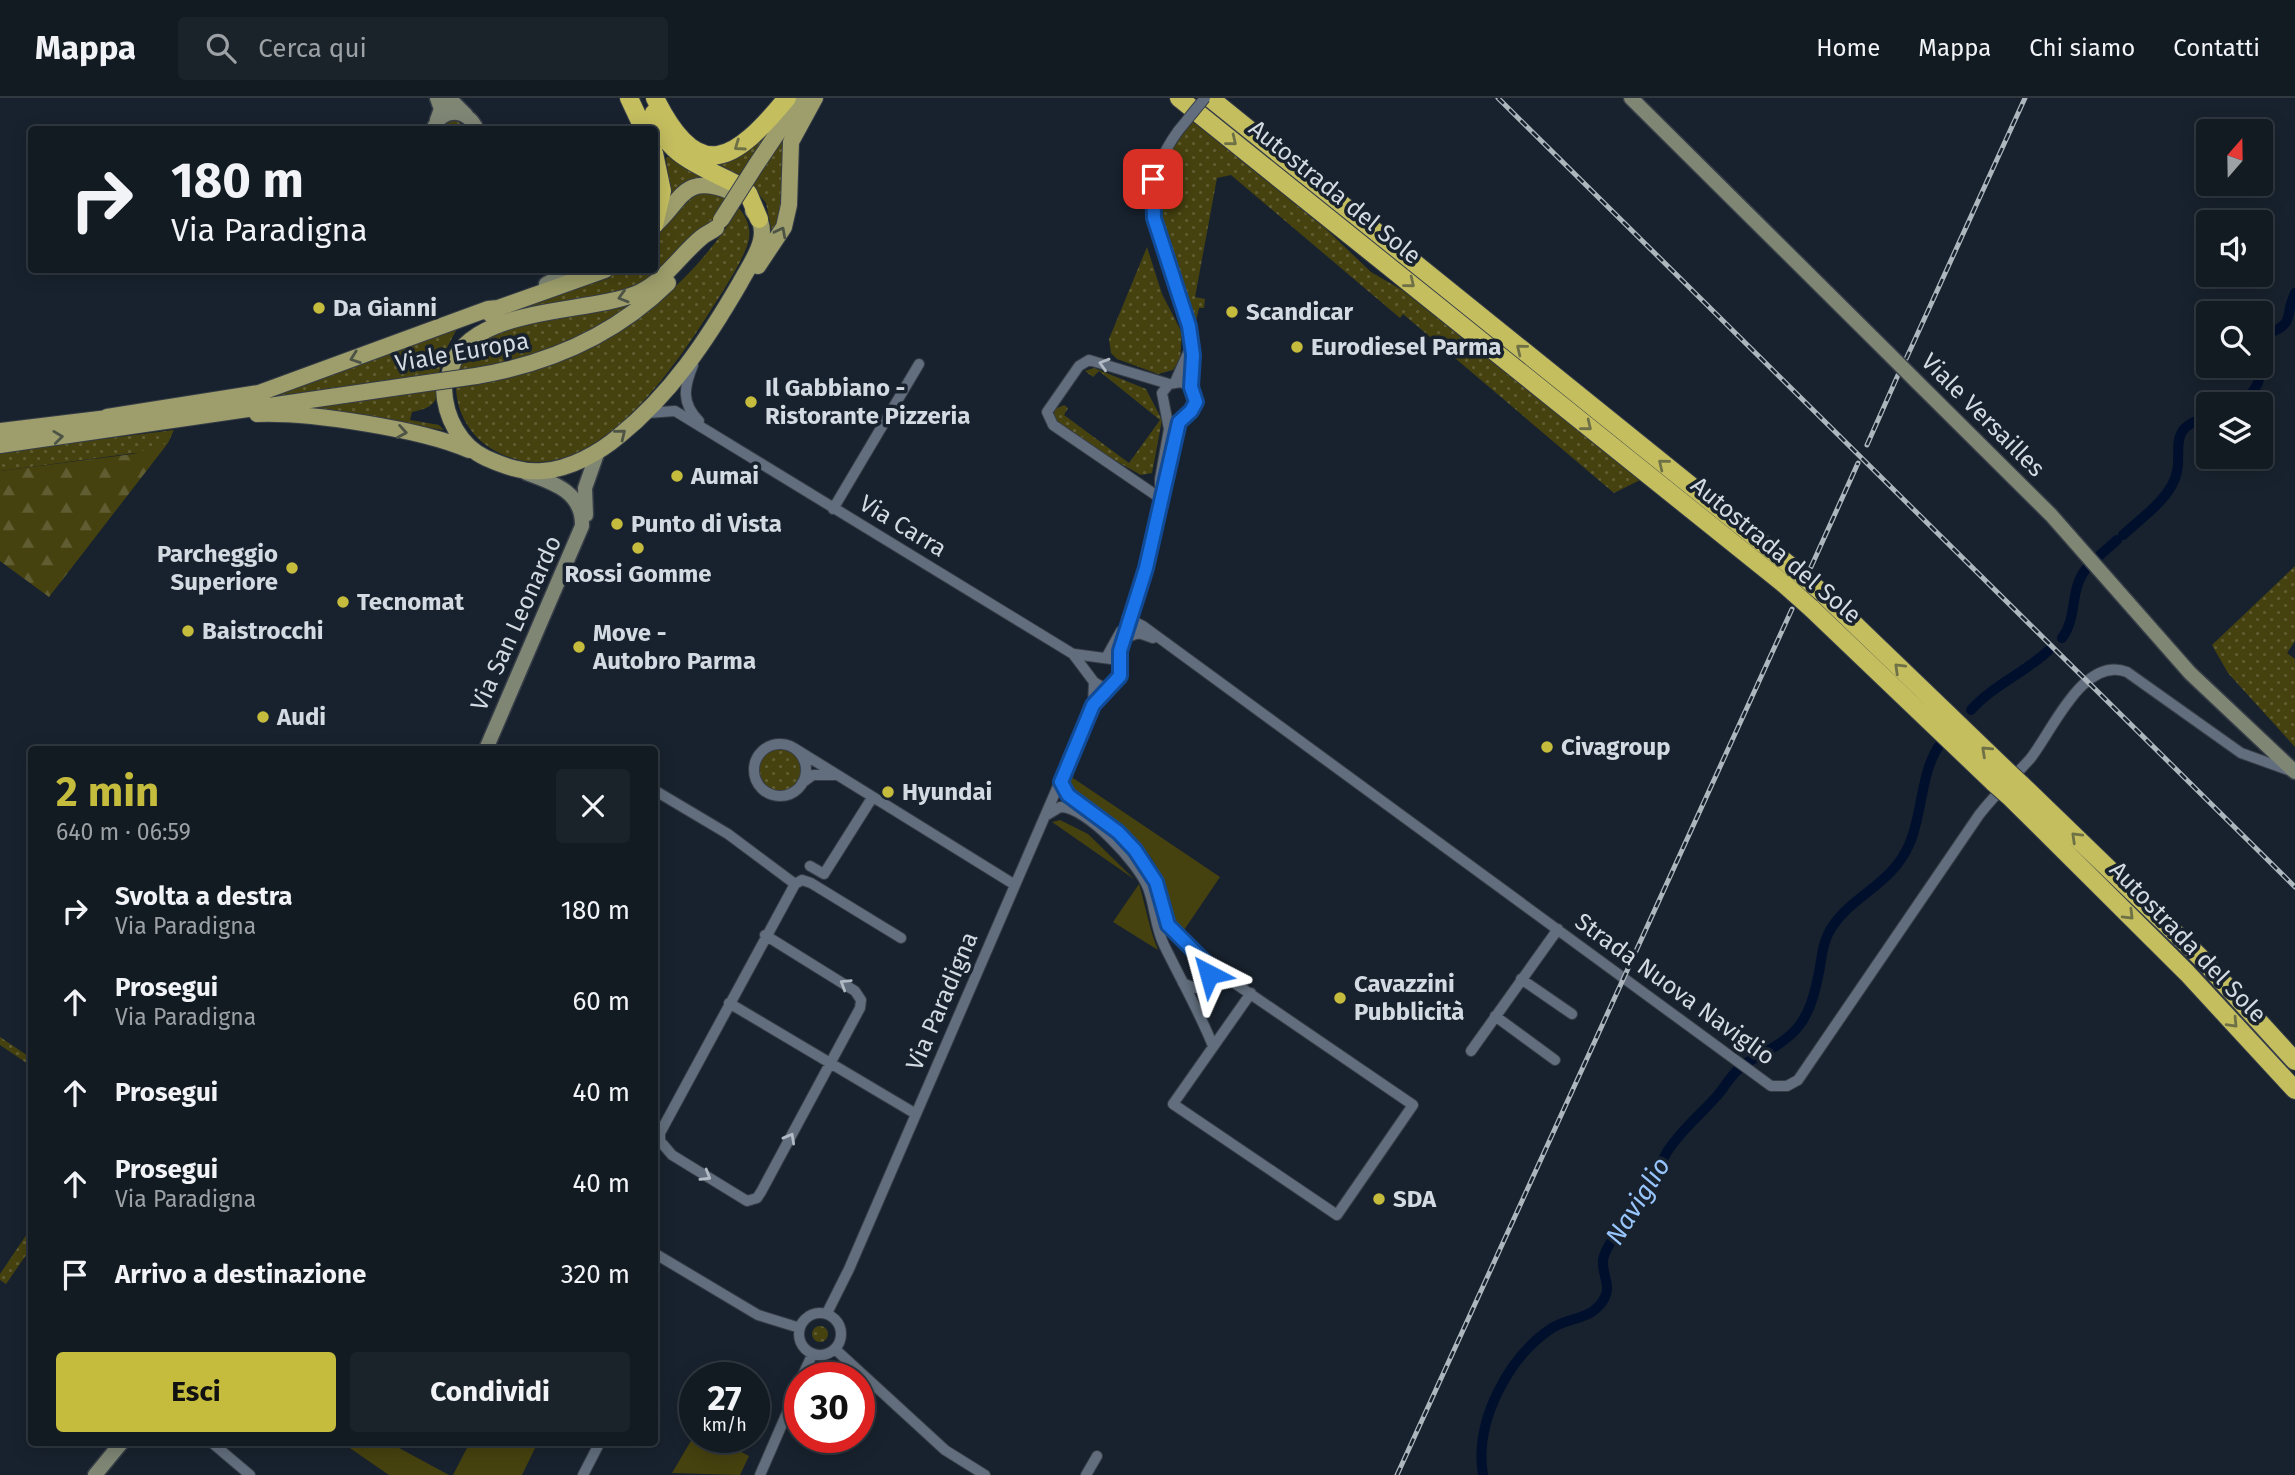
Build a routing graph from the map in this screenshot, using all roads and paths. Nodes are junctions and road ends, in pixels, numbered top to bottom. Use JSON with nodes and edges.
{"nodes":[{"id":1,"x":437,"y":98,"type":"edge"},
{"id":2,"x":449,"y":98,"type":"edge"},
{"id":3,"x":629,"y":98,"type":"edge"},
{"id":4,"x":653,"y":98,"type":"edge"},
{"id":5,"x":787,"y":98,"type":"edge"},
{"id":6,"x":801,"y":98,"type":"edge"},
{"id":7,"x":815,"y":98,"type":"edge"},
{"id":8,"x":1179,"y":98,"type":"edge"},
{"id":9,"x":1205,"y":98,"type":"edge"},
{"id":10,"x":1210,"y":98,"type":"edge"},
{"id":11,"x":1631,"y":98,"type":"edge"},
{"id":12,"x":472,"y":121,"type":"edge"},
{"id":13,"x":435,"y":125,"type":"edge"},
{"id":14,"x":642,"y":126,"type":"edge"},
{"id":15,"x":657,"y":126,"type":"edge"},
{"id":16,"x":658,"y":130,"type":"edge"},
{"id":17,"x":658,"y":172,"type":"edge"},
{"id":18,"x":739,"y":192,"type":"junction"},
{"id":19,"x":658,"y":208,"type":"edge"},
{"id":20,"x":759,"y":219,"type":"joint"},
{"id":21,"x":658,"y":221,"type":"edge"},
{"id":22,"x":718,"y":224,"type":"junction"},
{"id":23,"x":566,"y":273,"type":"edge"},
{"id":24,"x":597,"y":273,"type":"edge"},
{"id":25,"x":505,"y":306,"type":"junction"},
{"id":26,"x":727,"y":308,"type":"junction"},
{"id":27,"x":1190,"y":335,"type":"junction"},
{"id":28,"x":707,"y":338,"type":"junction"},
{"id":29,"x":919,"y":364,"type":"dead end"},
{"id":30,"x":1172,"y":383,"type":"junction"},
{"id":31,"x":1191,"y":387,"type":"junction"},
{"id":32,"x":444,"y":389,"type":"dead end"},
{"id":33,"x":1165,"y":411,"type":"junction"},
{"id":34,"x":643,"y":414,"type":"junction"},
{"id":35,"x":1187,"y":415,"type":"junction"},
{"id":36,"x":112,"y":424,"type":"junction"},
{"id":37,"x":0,"y":431,"type":"edge"},
{"id":38,"x":711,"y":434,"type":"junction"},
{"id":39,"x":0,"y":445,"type":"edge"},
{"id":40,"x":598,"y":451,"type":"junction"},
{"id":41,"x":478,"y":454,"type":"junction"},
{"id":42,"x":515,"y":469,"type":"junction"},
{"id":43,"x":1160,"y":497,"type":"junction"},
{"id":44,"x":833,"y":509,"type":"junction"},
{"id":45,"x":1128,"y":619,"type":"junction"},
{"id":46,"x":1124,"y":638,"type":"junction"},
{"id":47,"x":1175,"y":649,"type":"junction"},
{"id":48,"x":1073,"y":654,"type":"junction"},
{"id":49,"x":1104,"y":658,"type":"junction"},
{"id":50,"x":1118,"y":665,"type":"junction"},
{"id":51,"x":1093,"y":678,"type":"junction"},
{"id":52,"x":1107,"y":687,"type":"junction"},
{"id":53,"x":1093,"y":705,"type":"junction"},
{"id":54,"x":1943,"y":723,"type":"junction"},
{"id":55,"x":487,"y":746,"type":"edge"},
{"id":56,"x":494,"y":746,"type":"edge"},
{"id":57,"x":794,"y":748,"type":"junction"},
{"id":58,"x":2295,"y":772,"type":"edge"},
{"id":59,"x":836,"y":775,"type":"junction"},
{"id":60,"x":1062,"y":776,"type":"junction"},
{"id":61,"x":801,"y":784,"type":"junction"},
{"id":62,"x":2016,"y":791,"type":"junction"},
{"id":63,"x":658,"y":792,"type":"edge"},
{"id":64,"x":872,"y":798,"type":"junction"},
{"id":65,"x":1043,"y":820,"type":"junction"},
{"id":66,"x":810,"y":866,"type":"dead end"},
{"id":67,"x":795,"y":884,"type":"junction"},
{"id":68,"x":1014,"y":885,"type":"junction"},
{"id":69,"x":1558,"y":929,"type":"junction"},
{"id":70,"x":765,"y":935,"type":"junction"},
{"id":71,"x":901,"y":938,"type":"dead end"},
{"id":72,"x":1208,"y":965,"type":"junction"},
{"id":73,"x":1521,"y":979,"type":"junction"},
{"id":74,"x":1183,"y":983,"type":"junction"},
{"id":75,"x":1251,"y":993,"type":"junction"},
{"id":76,"x":729,"y":1003,"type":"junction"},
{"id":77,"x":1572,"y":1014,"type":"dead end"},
{"id":78,"x":1495,"y":1016,"type":"junction"},
{"id":79,"x":1213,"y":1046,"type":"junction"},
{"id":80,"x":1471,"y":1051,"type":"dead end"},
{"id":81,"x":1555,"y":1060,"type":"dead end"},
{"id":82,"x":2295,"y":1061,"type":"edge"},
{"id":83,"x":831,"y":1063,"type":"junction"},
{"id":84,"x":2295,"y":1090,"type":"edge"},
{"id":85,"x":916,"y":1114,"type":"junction"},
{"id":86,"x":658,"y":1255,"type":"edge"},
{"id":87,"x":827,"y":1313,"type":"junction"},
{"id":88,"x":800,"y":1328,"type":"junction"},
{"id":89,"x":835,"y":1350,"type":"junction"},
{"id":90,"x":812,"y":1355,"type":"junction"},
{"id":91,"x":809,"y":1362,"type":"edge"},
{"id":92,"x":784,"y":1420,"type":"edge"},
{"id":93,"x":119,"y":1446,"type":"edge"},
{"id":94,"x":217,"y":1446,"type":"edge"},
{"id":95,"x":598,"y":1446,"type":"edge"},
{"id":96,"x":1097,"y":1456,"type":"dead end"},
{"id":97,"x":95,"y":1475,"type":"edge"},
{"id":98,"x":250,"y":1475,"type":"edge"},
{"id":99,"x":583,"y":1475,"type":"edge"},
{"id":100,"x":760,"y":1475,"type":"edge"},
{"id":101,"x":985,"y":1475,"type":"edge"},
{"id":102,"x":1086,"y":1475,"type":"edge"}],
"edges":[{"from":1,"to":13,"type":"street"},
{"from":2,"to":12,"type":"street"},
{"from":3,"to":14,"type":"highway"},
{"from":5,"to":4,"type":"highway","one_way":true},
{"from":4,"to":15,"type":"highway"},
{"from":6,"to":22,"type":"main road","bridge":true},
{"from":26,"to":7,"type":"main road","one_way":true},
{"from":8,"to":54,"type":"highway","name":"Autostrada del Sole","one_way":true,"bridge":true},
{"from":9,"to":27,"type":"street","bridge":true},
{"from":54,"to":10,"type":"highway","name":"Autostrada del Sole","one_way":true,"bridge":true},
{"from":11,"to":58,"type":"street","name":"Viale Versailles","bridge":true},
{"from":12,"to":13,"type":"street"},
{"from":16,"to":18,"type":"highway"},
{"from":17,"to":19,"type":"highway"},
{"from":18,"to":20,"type":"highway"},
{"from":18,"to":21,"type":"main road"},
{"from":20,"to":26,"type":"main road","name":"Viale Europa"},
{"from":22,"to":25,"type":"main road","name":"Viale Europa","one_way":true},
{"from":22,"to":36,"type":"main road","name":"Viale Europa","bridge":true},
{"from":23,"to":25,"type":"street"},
{"from":24,"to":25,"type":"main road","name":"Viale Europa"},
{"from":25,"to":36,"type":"main road","one_way":true},
{"from":26,"to":28,"type":"main road","name":"Viale Europa"},
{"from":27,"to":30,"type":"street"},
{"from":27,"to":31,"type":"street"},
{"from":28,"to":34,"type":"main road","name":"Viale Europa"},
{"from":28,"to":38,"type":"street","name":"Via Carra"},
{"from":29,"to":44,"type":"street"},
{"from":30,"to":31,"type":"street"},
{"from":30,"to":33,"type":"street"},
{"from":30,"to":43,"type":"street","one_way":true},
{"from":31,"to":35,"type":"street"},
{"from":32,"to":41,"type":"main road","name":"Viale Europa"},
{"from":33,"to":35,"type":"street"},
{"from":33,"to":43,"type":"street"},
{"from":34,"to":38,"type":"street","name":"Via Carra"},
{"from":40,"to":34,"type":"main road","name":"Viale Europa","one_way":true},
{"from":35,"to":43,"type":"street"},
{"from":36,"to":37,"type":"main road","name":"Viale Europa"},
{"from":39,"to":36,"type":"main road","name":"Viale Europa","one_way":true},
{"from":36,"to":41,"type":"main road","one_way":true},
{"from":38,"to":44,"type":"street","name":"Via Carra"},
{"from":40,"to":42,"type":"main road","name":"Viale Europa"},
{"from":40,"to":56,"type":"street","name":"Via San Leonardo"},
{"from":41,"to":42,"type":"main road","name":"Viale Europa"},
{"from":42,"to":55,"type":"street","name":"Via San Leonardo"},
{"from":43,"to":45,"type":"street"},
{"from":44,"to":48,"type":"street","name":"Via Carra"},
{"from":45,"to":46,"type":"street"},
{"from":45,"to":47,"type":"street","name":"Strada Nuova Naviglio"},
{"from":45,"to":49,"type":"street"},
{"from":46,"to":47,"type":"street","name":"Strada Nuova Naviglio"},
{"from":46,"to":50,"type":"street"},
{"from":47,"to":69,"type":"street","name":"Strada Nuova Naviglio"},
{"from":48,"to":49,"type":"street","name":"Via Carra"},
{"from":48,"to":51,"type":"street","name":"Via Carra"},
{"from":49,"to":50,"type":"street"},
{"from":49,"to":51,"type":"street"},
{"from":50,"to":52,"type":"street"},
{"from":51,"to":52,"type":"street"},
{"from":51,"to":53,"type":"street"},
{"from":52,"to":53,"type":"street"},
{"from":53,"to":60,"type":"street","name":"Via Paradigna"},
{"from":54,"to":62,"type":"highway","name":"Autostrada del Sole","bridge":true},
{"from":57,"to":59,"type":"street"},
{"from":57,"to":61,"type":"street"},
{"from":57,"to":61,"type":"street"},
{"from":58,"to":69,"type":"street","name":"Strada Nuova Naviglio"},
{"from":59,"to":61,"type":"street"},
{"from":59,"to":64,"type":"street"},
{"from":60,"to":65,"type":"street","name":"Via Paradigna"},
{"from":60,"to":72,"type":"street"},
{"from":82,"to":62,"type":"highway","name":"Autostrada del Sole","one_way":true},
{"from":62,"to":84,"type":"highway","name":"Autostrada del Sole","one_way":true},
{"from":63,"to":67,"type":"street"},
{"from":64,"to":66,"type":"street"},
{"from":64,"to":68,"type":"street"},
{"from":65,"to":68,"type":"street","name":"Via Paradigna"},
{"from":65,"to":74,"type":"street"},
{"from":67,"to":70,"type":"street"},
{"from":67,"to":71,"type":"street"},
{"from":68,"to":85,"type":"street","name":"Via Paradigna"},
{"from":69,"to":73,"type":"street"},
{"from":70,"to":76,"type":"street"},
{"from":83,"to":70,"type":"street","one_way":true},
{"from":72,"to":74,"type":"street"},
{"from":72,"to":75,"type":"street"},
{"from":73,"to":77,"type":"street"},
{"from":73,"to":78,"type":"street"},
{"from":74,"to":79,"type":"street"},
{"from":75,"to":79,"type":"street"},
{"from":75,"to":79,"type":"street"},
{"from":76,"to":83,"type":"street"},
{"from":76,"to":83,"type":"street","one_way":true},
{"from":78,"to":80,"type":"street"},
{"from":78,"to":81,"type":"street"},
{"from":83,"to":85,"type":"street"},
{"from":85,"to":87,"type":"street","name":"Via Paradigna"},
{"from":86,"to":88,"type":"street"},
{"from":87,"to":88,"type":"street"},
{"from":87,"to":89,"type":"street"},
{"from":88,"to":90,"type":"street"},
{"from":89,"to":90,"type":"street"},
{"from":89,"to":101,"type":"street"},
{"from":90,"to":91,"type":"street"},
{"from":92,"to":100,"type":"street"},
{"from":93,"to":97,"type":"street"},
{"from":94,"to":98,"type":"street"},
{"from":95,"to":99,"type":"street"},
{"from":96,"to":102,"type":"street"}]}
